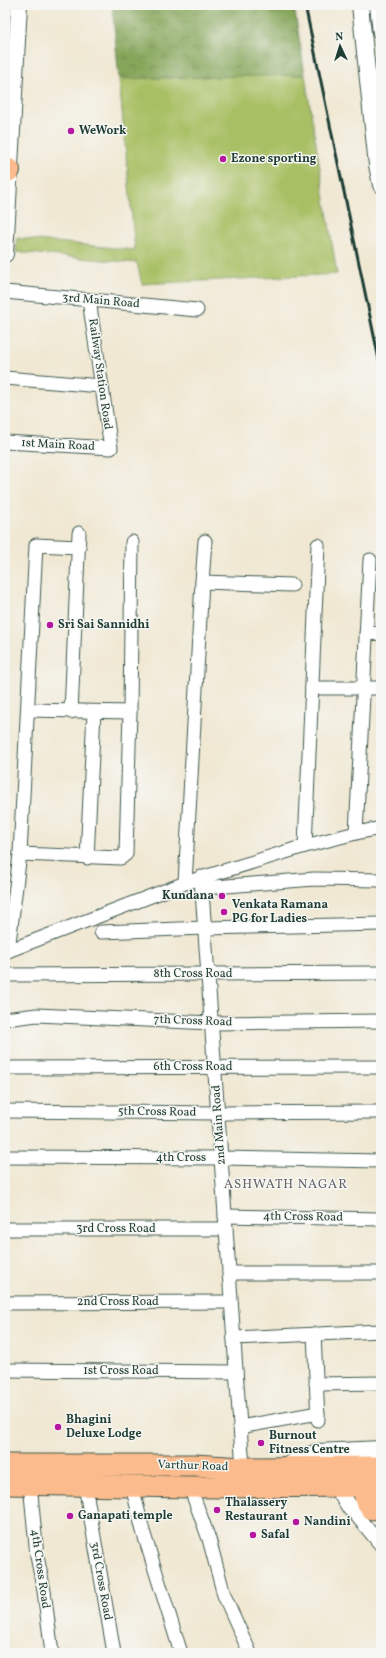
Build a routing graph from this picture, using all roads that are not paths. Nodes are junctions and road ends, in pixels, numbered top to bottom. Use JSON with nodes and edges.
{"nodes":[{"id":1,"x":18,"y":5,"type":"edge"},
{"id":2,"x":360,"y":5,"type":"edge"},
{"id":3,"x":378,"y":5,"type":"edge"},
{"id":4,"x":381,"y":33,"type":"edge"},
{"id":5,"x":7,"y":171,"type":"edge"},
{"id":6,"x":381,"y":185,"type":"edge"},
{"id":7,"x":5,"y":254,"type":"edge"},
{"id":8,"x":5,"y":292,"type":"edge"},
{"id":9,"x":89,"y":300,"type":"junction"},
{"id":10,"x":197,"y":310,"type":"dead end"},
{"id":11,"x":5,"y":378,"type":"edge"},
{"id":12,"x":101,"y":386,"type":"junction"},
{"id":13,"x":5,"y":442,"type":"edge"},
{"id":14,"x":111,"y":448,"type":"joint"},
{"id":15,"x":79,"y":533,"type":"dead end"},
{"id":16,"x":206,"y":541,"type":"dead end"},
{"id":17,"x":132,"y":542,"type":"dead end"},
{"id":18,"x":318,"y":545,"type":"dead end"},
{"id":19,"x":79,"y":547,"type":"junction"},
{"id":20,"x":370,"y":560,"type":"dead end"},
{"id":21,"x":202,"y":582,"type":"junction"},
{"id":22,"x":292,"y":585,"type":"dead end"},
{"id":23,"x":381,"y":633,"type":"edge"},
{"id":24,"x":366,"y":634,"type":"junction"},
{"id":25,"x":312,"y":688,"type":"junction"},
{"id":26,"x":363,"y":688,"type":"junction"},
{"id":27,"x":381,"y":688,"type":"edge"},
{"id":28,"x":28,"y":710,"type":"junction"},
{"id":29,"x":71,"y":712,"type":"junction"},
{"id":30,"x":94,"y":712,"type":"junction"},
{"id":31,"x":130,"y":712,"type":"junction"},
{"id":32,"x":381,"y":828,"type":"edge"},
{"id":33,"x":356,"y":833,"type":"junction"},
{"id":34,"x":305,"y":846,"type":"junction"},
{"id":35,"x":20,"y":854,"type":"junction"},
{"id":36,"x":87,"y":858,"type":"junction"},
{"id":37,"x":381,"y":880,"type":"edge"},
{"id":38,"x":201,"y":882,"type":"junction"},
{"id":39,"x":185,"y":883,"type":"junction"},
{"id":40,"x":381,"y":924,"type":"edge"},
{"id":41,"x":205,"y":928,"type":"junction"},
{"id":42,"x":101,"y":932,"type":"dead end"},
{"id":43,"x":6,"y":951,"type":"edge"},
{"id":44,"x":381,"y":973,"type":"edge"},
{"id":45,"x":208,"y":974,"type":"junction"},
{"id":46,"x":5,"y":975,"type":"edge"},
{"id":47,"x":5,"y":1019,"type":"edge"},
{"id":48,"x":381,"y":1021,"type":"edge"},
{"id":49,"x":211,"y":1022,"type":"junction"},
{"id":50,"x":214,"y":1067,"type":"junction"},
{"id":51,"x":381,"y":1067,"type":"edge"},
{"id":52,"x":5,"y":1068,"type":"edge"},
{"id":53,"x":5,"y":1110,"type":"edge"},
{"id":54,"x":381,"y":1112,"type":"edge"},
{"id":55,"x":218,"y":1113,"type":"junction"},
{"id":56,"x":5,"y":1157,"type":"edge"},
{"id":57,"x":221,"y":1158,"type":"junction"},
{"id":58,"x":381,"y":1161,"type":"edge"},
{"id":59,"x":381,"y":1219,"type":"edge"},
{"id":60,"x":226,"y":1223,"type":"junction"},
{"id":61,"x":5,"y":1229,"type":"edge"},
{"id":62,"x":229,"y":1273,"type":"junction"},
{"id":63,"x":381,"y":1274,"type":"edge"},
{"id":64,"x":231,"y":1302,"type":"junction"},
{"id":65,"x":5,"y":1303,"type":"edge"},
{"id":66,"x":381,"y":1331,"type":"edge"},
{"id":67,"x":314,"y":1334,"type":"junction"},
{"id":68,"x":234,"y":1338,"type":"junction"},
{"id":69,"x":5,"y":1370,"type":"edge"},
{"id":70,"x":236,"y":1372,"type":"junction"},
{"id":71,"x":381,"y":1383,"type":"edge"},
{"id":72,"x":316,"y":1384,"type":"junction"},
{"id":73,"x":240,"y":1427,"type":"junction"},
{"id":74,"x":381,"y":1449,"type":"edge"},
{"id":75,"x":8,"y":1463,"type":"edge"},
{"id":76,"x":381,"y":1467,"type":"edge"},
{"id":77,"x":243,"y":1468,"type":"junction"},
{"id":78,"x":277,"y":1468,"type":"junction"},
{"id":79,"x":5,"y":1484,"type":"edge"},
{"id":80,"x":30,"y":1484,"type":"junction"},
{"id":81,"x":85,"y":1485,"type":"junction"},
{"id":82,"x":132,"y":1486,"type":"junction"},
{"id":83,"x":373,"y":1486,"type":"edge"},
{"id":84,"x":190,"y":1487,"type":"junction"},
{"id":85,"x":337,"y":1487,"type":"junction"},
{"id":86,"x":368,"y":1509,"type":"edge"},
{"id":87,"x":381,"y":1545,"type":"edge"},
{"id":88,"x":52,"y":1653,"type":"edge"},
{"id":89,"x":114,"y":1653,"type":"edge"},
{"id":90,"x":181,"y":1653,"type":"edge"},
{"id":91,"x":250,"y":1653,"type":"edge"}],
"edges":[{"from":1,"to":5,"type":"street"},
{"from":2,"to":6,"type":"street"},
{"from":3,"to":4,"type":"street"},
{"from":5,"to":7,"type":"street"},
{"from":8,"to":9,"type":"street","name":"3rd Main Road"},
{"from":9,"to":10,"type":"street","name":"3rd Main Road"},
{"from":9,"to":12,"type":"street","name":"Railway Station Road"},
{"from":11,"to":12,"type":"street"},
{"from":12,"to":14,"type":"street","name":"Railway Station Road"},
{"from":13,"to":14,"type":"street","name":"1st Main Road"},
{"from":15,"to":19,"type":"street"},
{"from":16,"to":21,"type":"street"},
{"from":17,"to":31,"type":"street"},
{"from":18,"to":25,"type":"street"},
{"from":19,"to":28,"type":"street"},
{"from":19,"to":29,"type":"street"},
{"from":20,"to":24,"type":"street"},
{"from":21,"to":22,"type":"street"},
{"from":21,"to":39,"type":"street"},
{"from":23,"to":24,"type":"street"},
{"from":24,"to":26,"type":"street"},
{"from":25,"to":26,"type":"street"},
{"from":25,"to":34,"type":"street"},
{"from":26,"to":27,"type":"street"},
{"from":26,"to":33,"type":"street"},
{"from":28,"to":29,"type":"street"},
{"from":28,"to":35,"type":"street"},
{"from":29,"to":30,"type":"street"},
{"from":30,"to":31,"type":"street"},
{"from":30,"to":36,"type":"street"},
{"from":31,"to":36,"type":"street"},
{"from":32,"to":33,"type":"street"},
{"from":33,"to":34,"type":"street"},
{"from":34,"to":38,"type":"street"},
{"from":35,"to":36,"type":"street"},
{"from":35,"to":43,"type":"street"},
{"from":37,"to":38,"type":"street"},
{"from":38,"to":39,"type":"street"},
{"from":38,"to":41,"type":"street","name":"2nd Main Road"},
{"from":39,"to":43,"type":"street"},
{"from":40,"to":41,"type":"street"},
{"from":41,"to":42,"type":"street"},
{"from":41,"to":45,"type":"street","name":"2nd Main Road"},
{"from":44,"to":45,"type":"street","name":"8th Cross Road"},
{"from":45,"to":46,"type":"street","name":"8th Cross Road"},
{"from":45,"to":49,"type":"street","name":"2nd Main Road"},
{"from":47,"to":49,"type":"street","name":"7th Cross Road"},
{"from":48,"to":49,"type":"street","name":"7th Cross Road"},
{"from":49,"to":50,"type":"street","name":"2nd Main Road"},
{"from":50,"to":51,"type":"street","name":"6th Cross Road"},
{"from":50,"to":52,"type":"street","name":"6th Cross Road"},
{"from":50,"to":55,"type":"street","name":"2nd Main Road"},
{"from":53,"to":55,"type":"street","name":"5th Cross Road"},
{"from":54,"to":55,"type":"street","name":"5th Cross Road"},
{"from":55,"to":57,"type":"street","name":"2nd Main Road"},
{"from":56,"to":57,"type":"street","name":"4th Cross"},
{"from":57,"to":58,"type":"street","name":"4th Cross"},
{"from":57,"to":60,"type":"street","name":"2nd Main Road"},
{"from":59,"to":60,"type":"street","name":"4th Cross Road"},
{"from":60,"to":61,"type":"street","name":"3rd Cross Road"},
{"from":60,"to":62,"type":"street","name":"2nd Main Road"},
{"from":62,"to":63,"type":"street"},
{"from":62,"to":64,"type":"street","name":"2nd Main Road"},
{"from":64,"to":65,"type":"street","name":"2nd Cross Road"},
{"from":64,"to":68,"type":"street","name":"2nd Main Road"},
{"from":66,"to":67,"type":"street"},
{"from":67,"to":68,"type":"street"},
{"from":67,"to":72,"type":"street"},
{"from":68,"to":70,"type":"street","name":"2nd Main Road"},
{"from":69,"to":70,"type":"street","name":"1st Cross Road"},
{"from":70,"to":73,"type":"street","name":"2nd Main Road"},
{"from":71,"to":72,"type":"street"},
{"from":72,"to":73,"type":"street"},
{"from":73,"to":77,"type":"street","name":"2nd Main Road"},
{"from":74,"to":78,"type":"street"},
{"from":75,"to":77,"type":"main road","name":"Varthur Road"},
{"from":76,"to":78,"type":"main road","name":"Varthur Road"},
{"from":77,"to":78,"type":"main road","name":"Varthur Road"},
{"from":79,"to":80,"type":"main road","name":"Varthur Road"},
{"from":80,"to":81,"type":"main road","name":"Varthur Road"},
{"from":80,"to":88,"type":"street","name":"4th Cross Road"},
{"from":81,"to":82,"type":"main road","name":"Varthur Road"},
{"from":81,"to":89,"type":"street","name":"3rd Cross Road"},
{"from":82,"to":84,"type":"main road","name":"Varthur Road"},
{"from":82,"to":90,"type":"street"},
{"from":83,"to":85,"type":"main road","name":"Varthur Road"},
{"from":83,"to":86,"type":"main road"},
{"from":84,"to":85,"type":"main road","name":"Varthur Road"},
{"from":84,"to":91,"type":"street"},
{"from":85,"to":86,"type":"street"},
{"from":86,"to":87,"type":"street"}]}
